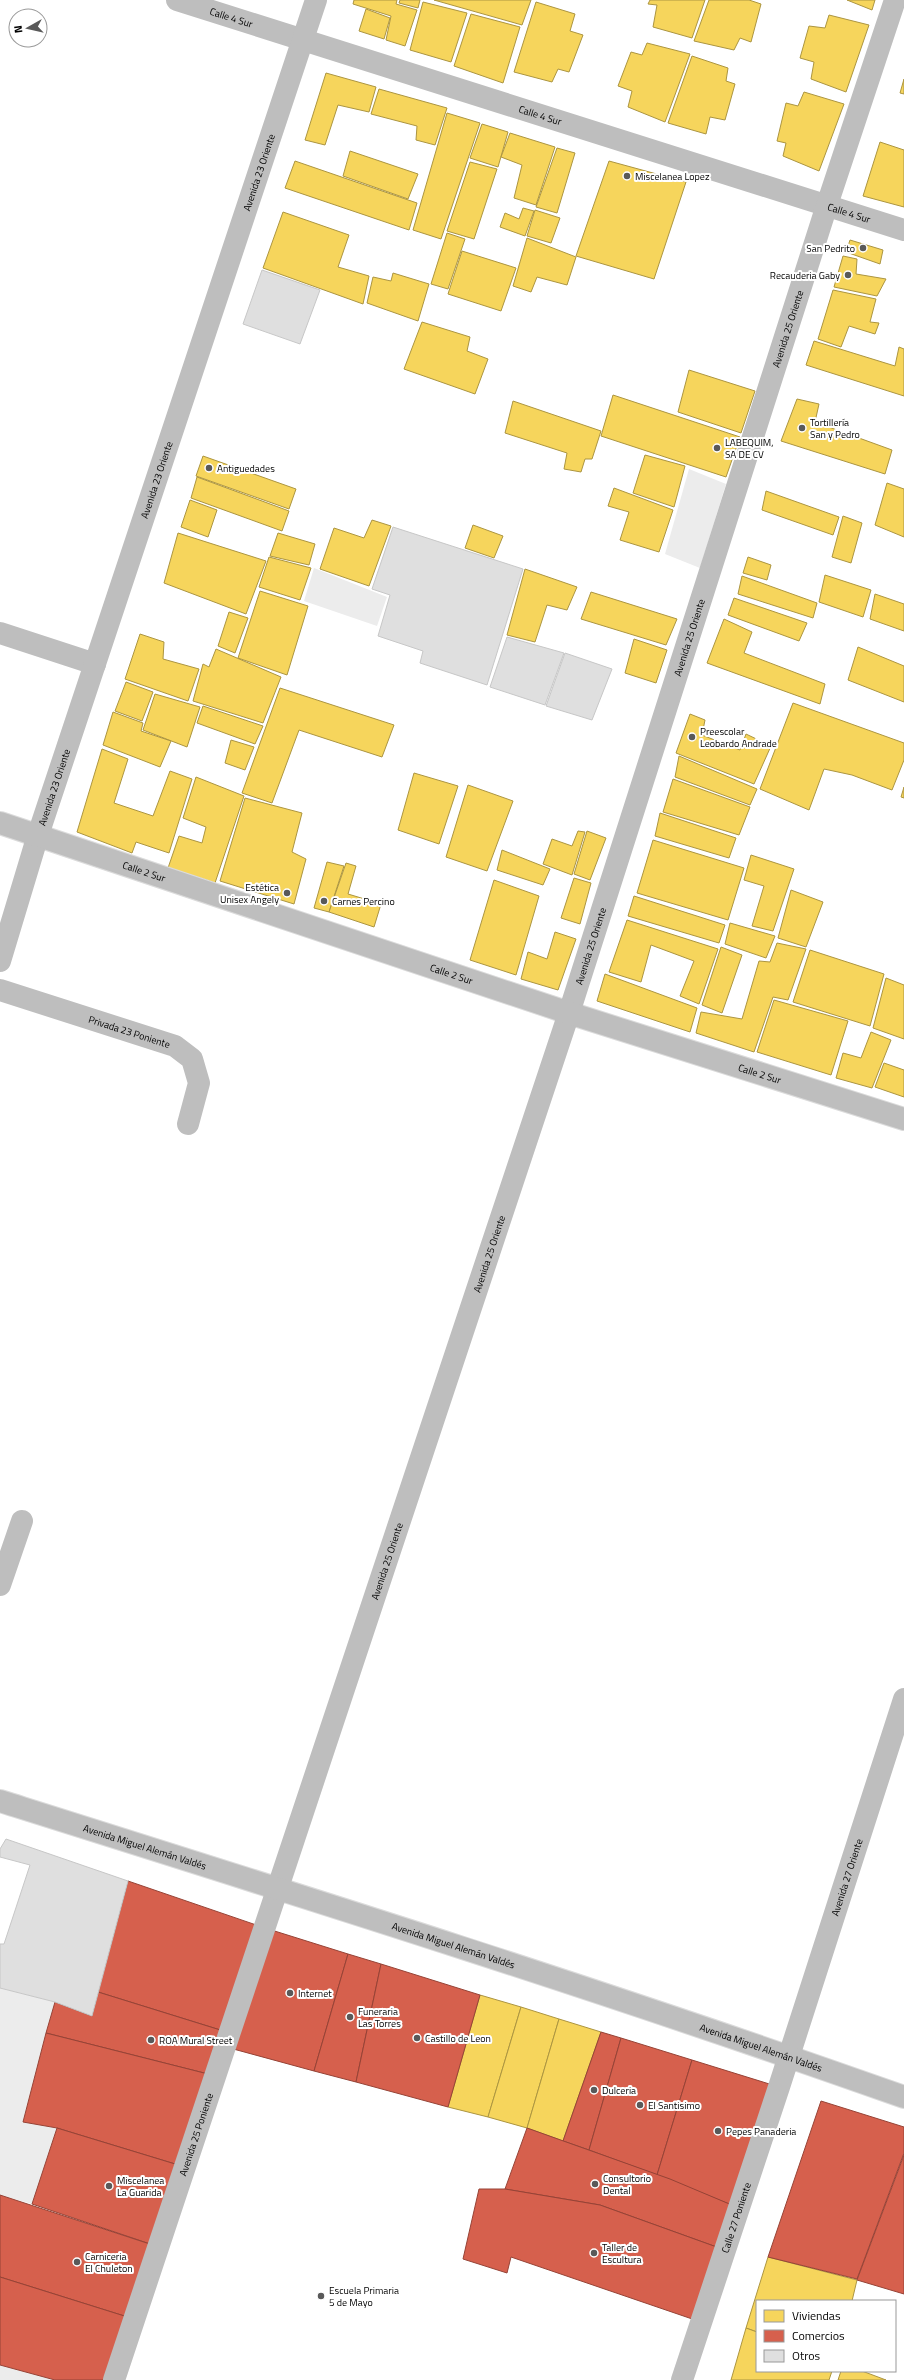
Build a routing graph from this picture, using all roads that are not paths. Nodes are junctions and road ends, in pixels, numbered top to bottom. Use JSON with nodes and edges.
{"nodes":[{"id":1,"x":177,"y":0,"type":"edge"},
{"id":2,"x":316,"y":0,"type":"edge"},
{"id":3,"x":895,"y":0,"type":"edge"},
{"id":4,"x":302,"y":40,"type":"junction"},
{"id":5,"x":827,"y":205,"type":"junction"},
{"id":6,"x":904,"y":230,"type":"edge"},
{"id":7,"x":0,"y":633,"type":"edge"},
{"id":8,"x":95,"y":664,"type":"junction"},
{"id":9,"x":0,"y":823,"type":"edge"},
{"id":10,"x":38,"y":835,"type":"junction"},
{"id":11,"x":0,"y":961,"type":"edge"},
{"id":12,"x":0,"y":990,"type":"edge"},
{"id":13,"x":569,"y":1013,"type":"junction"},
{"id":14,"x":904,"y":1119,"type":"edge"},
{"id":15,"x":188,"y":1124,"type":"dead end"},
{"id":16,"x":22,"y":1521,"type":"dead end"},
{"id":17,"x":0,"y":1585,"type":"edge"},
{"id":18,"x":904,"y":1699,"type":"edge"},
{"id":19,"x":0,"y":1800,"type":"edge"},
{"id":20,"x":278,"y":1889,"type":"junction"},
{"id":21,"x":789,"y":2056,"type":"junction"},
{"id":22,"x":904,"y":2097,"type":"edge"},
{"id":23,"x":114,"y":2380,"type":"edge"},
{"id":24,"x":682,"y":2380,"type":"edge"}],
"edges":[{"from":1,"to":4,"type":"street","name":"Calle 4 Sur"},
{"from":2,"to":4,"type":"street","name":"Avenida 23 Oriente"},
{"from":3,"to":5,"type":"street","name":"Avenida 25 Oriente"},
{"from":4,"to":5,"type":"street","name":"Calle 4 Sur"},
{"from":4,"to":8,"type":"street","name":"Avenida 23 Oriente"},
{"from":5,"to":6,"type":"street","name":"Calle 4 Sur"},
{"from":5,"to":13,"type":"street","name":"Avenida 25 Oriente"},
{"from":7,"to":8,"type":"street"},
{"from":8,"to":10,"type":"street","name":"Avenida 23 Oriente"},
{"from":9,"to":10,"type":"street","name":"Calle 2 Sur"},
{"from":10,"to":11,"type":"street","name":"Avenida 23 Oriente"},
{"from":10,"to":13,"type":"street","name":"Calle 2 Sur"},
{"from":12,"to":15,"type":"street","name":"Privada 23 Poniente"},
{"from":13,"to":14,"type":"street","name":"Calle 2 Sur"},
{"from":13,"to":20,"type":"street","name":"Avenida 25 Oriente"},
{"from":16,"to":17,"type":"street"},
{"from":18,"to":21,"type":"street","name":"Avenida 27 Oriente"},
{"from":19,"to":20,"type":"street","name":"Avenida Miguel Alemán Valdés"},
{"from":20,"to":21,"type":"street","name":"Avenida Miguel Alemán Valdés"},
{"from":20,"to":23,"type":"street","name":"Avenida 25 Poniente"},
{"from":21,"to":22,"type":"street","name":"Avenida Miguel Alemán Valdés"},
{"from":21,"to":24,"type":"street","name":"Calle 27 Poniente"}]}
